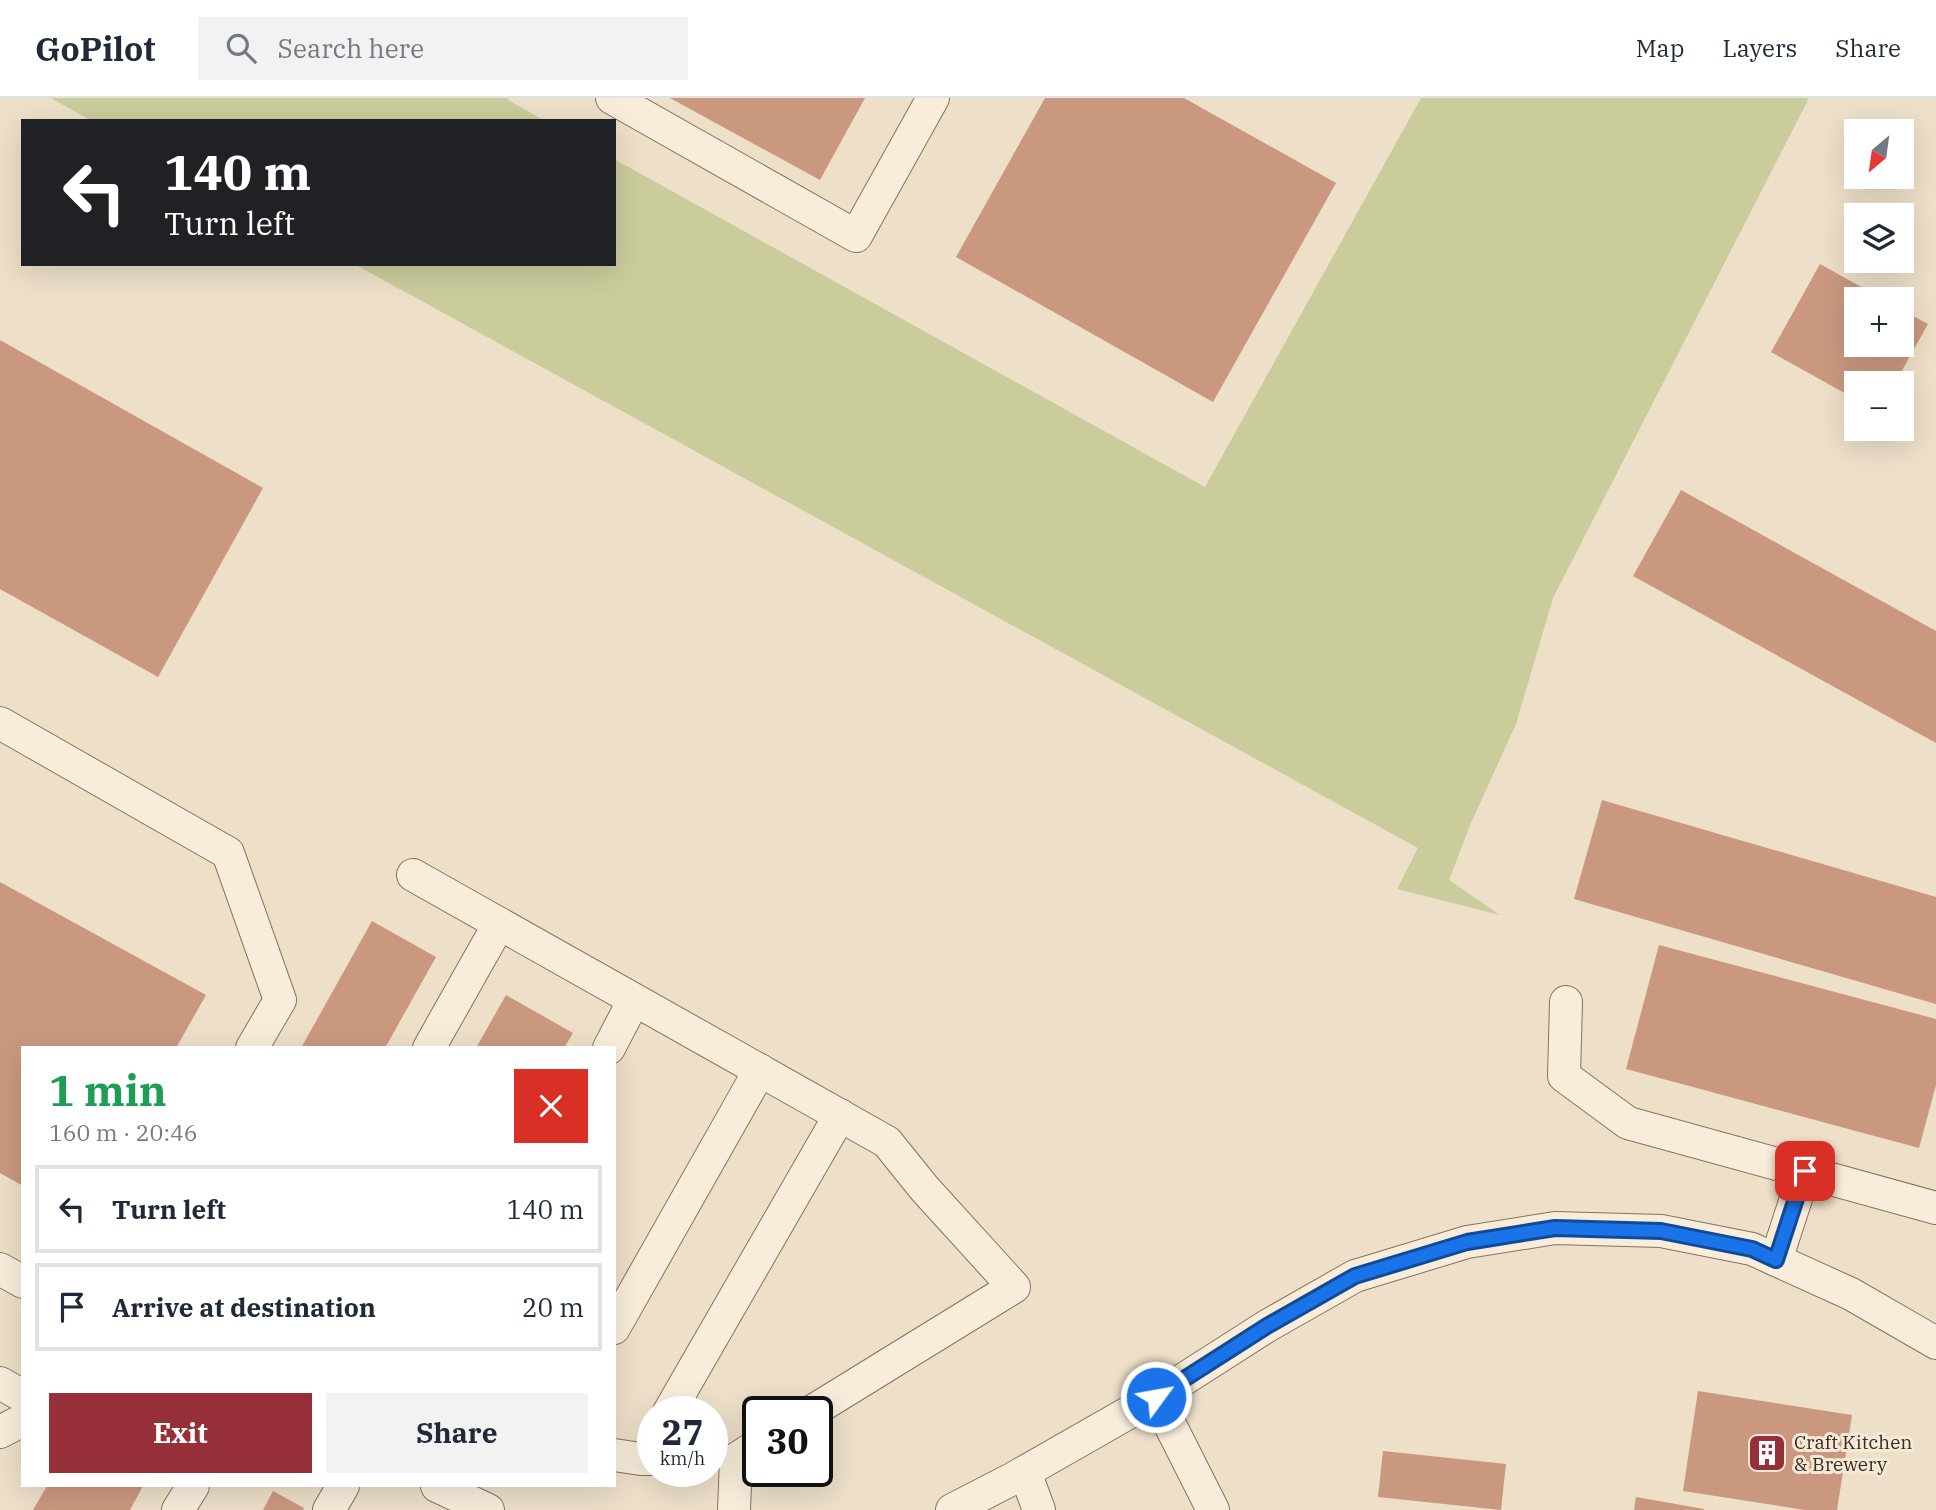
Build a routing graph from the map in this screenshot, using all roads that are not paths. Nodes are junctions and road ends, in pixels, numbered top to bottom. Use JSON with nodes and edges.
{"nodes":[{"id":1,"x":612,"y":98,"type":"edge"},
{"id":2,"x":933,"y":98,"type":"edge"},
{"id":3,"x":0,"y":723,"type":"edge"},
{"id":4,"x":412,"y":875,"type":"dead end"},
{"id":5,"x":499,"y":924,"type":"junction"},
{"id":6,"x":634,"y":1000,"type":"junction"},
{"id":7,"x":1566,"y":1002,"type":"dead end"},
{"id":8,"x":253,"y":1046,"type":"edge"},
{"id":9,"x":430,"y":1046,"type":"edge"},
{"id":10,"x":609,"y":1046,"type":"edge"},
{"id":11,"x":760,"y":1070,"type":"junction"},
{"id":12,"x":840,"y":1115,"type":"junction"},
{"id":13,"x":1805,"y":1171,"type":"junction"},
{"id":14,"x":1936,"y":1208,"type":"edge"},
{"id":15,"x":1776,"y":1260,"type":"junction"},
{"id":16,"x":0,"y":1269,"type":"edge"},
{"id":17,"x":21,"y":1281,"type":"edge"},
{"id":18,"x":616,"y":1324,"type":"edge"},
{"id":19,"x":1936,"y":1343,"type":"edge"},
{"id":20,"x":0,"y":1383,"type":"edge"},
{"id":21,"x":21,"y":1395,"type":"edge"},
{"id":22,"x":677,"y":1396,"type":"edge"},
{"id":23,"x":1156,"y":1397,"type":"junction"},
{"id":24,"x":833,"y":1398,"type":"edge"},
{"id":25,"x":21,"y":1421,"type":"edge"},
{"id":26,"x":0,"y":1432,"type":"edge"},
{"id":27,"x":735,"y":1454,"type":"edge"},
{"id":28,"x":1025,"y":1472,"type":"junction"},
{"id":29,"x":191,"y":1487,"type":"edge"},
{"id":30,"x":342,"y":1487,"type":"edge"},
{"id":31,"x":439,"y":1487,"type":"edge"},
{"id":32,"x":178,"y":1510,"type":"edge"},
{"id":33,"x":329,"y":1510,"type":"edge"},
{"id":34,"x":488,"y":1510,"type":"edge"},
{"id":35,"x":734,"y":1510,"type":"edge"},
{"id":36,"x":952,"y":1510,"type":"edge"},
{"id":37,"x":1039,"y":1510,"type":"edge"},
{"id":38,"x":1213,"y":1510,"type":"edge"}],
"edges":[{"from":1,"to":2,"type":"street"},
{"from":3,"to":8,"type":"street"},
{"from":4,"to":5,"type":"street"},
{"from":5,"to":6,"type":"street"},
{"from":5,"to":9,"type":"street"},
{"from":6,"to":10,"type":"street"},
{"from":6,"to":11,"type":"street"},
{"from":7,"to":13,"type":"street"},
{"from":11,"to":12,"type":"street"},
{"from":11,"to":18,"type":"street"},
{"from":12,"to":22,"type":"street"},
{"from":12,"to":24,"type":"street"},
{"from":13,"to":14,"type":"street"},
{"from":13,"to":15,"type":"street"},
{"from":15,"to":19,"type":"street"},
{"from":15,"to":23,"type":"street"},
{"from":16,"to":17,"type":"street"},
{"from":20,"to":21,"type":"street"},
{"from":23,"to":28,"type":"street"},
{"from":23,"to":38,"type":"street"},
{"from":25,"to":26,"type":"street"},
{"from":27,"to":35,"type":"street"},
{"from":28,"to":36,"type":"street"},
{"from":28,"to":37,"type":"street"},
{"from":29,"to":32,"type":"street"},
{"from":30,"to":33,"type":"street"},
{"from":31,"to":34,"type":"street"}]}
